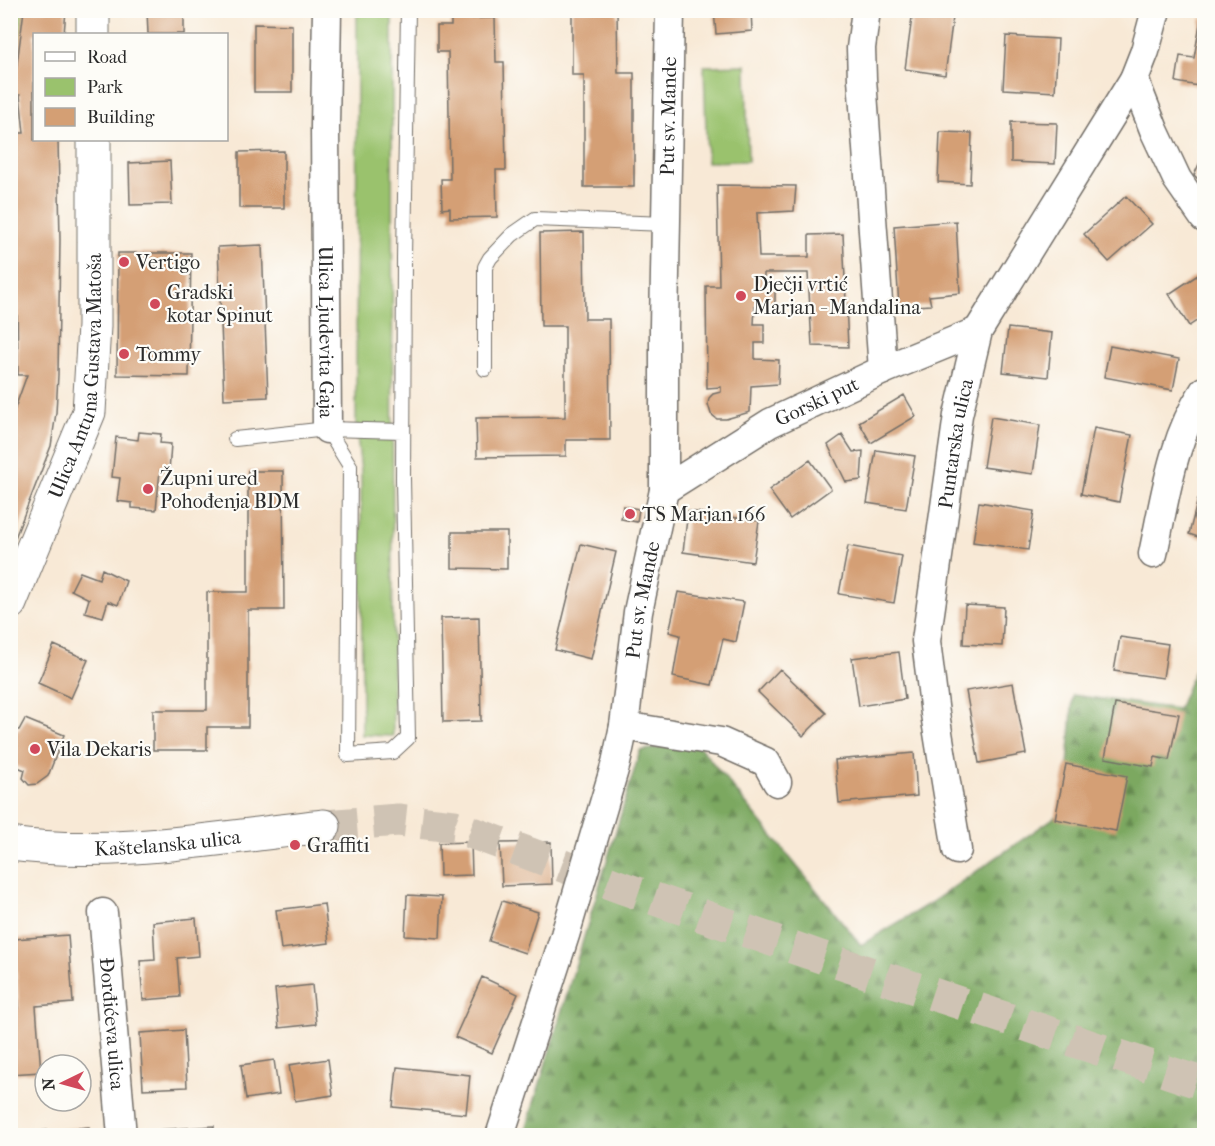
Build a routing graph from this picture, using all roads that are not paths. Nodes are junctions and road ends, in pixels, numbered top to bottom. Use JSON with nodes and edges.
{"nodes":[{"id":1,"x":93,"y":10,"type":"edge"},
{"id":2,"x":327,"y":10,"type":"edge"},
{"id":3,"x":408,"y":10,"type":"edge"},
{"id":4,"x":670,"y":10,"type":"edge"},
{"id":5,"x":866,"y":10,"type":"edge"},
{"id":6,"x":1156,"y":10,"type":"edge"},
{"id":7,"x":93,"y":33,"type":"edge"},
{"id":8,"x":1134,"y":79,"type":"junction"},
{"id":9,"x":94,"y":141,"type":"edge"},
{"id":10,"x":1204,"y":218,"type":"edge"},
{"id":11,"x":666,"y":224,"type":"junction"},
{"id":12,"x":978,"y":331,"type":"junction"},
{"id":13,"x":486,"y":369,"type":"dead end"},
{"id":14,"x":883,"y":370,"type":"junction"},
{"id":15,"x":1204,"y":391,"type":"edge"},
{"id":16,"x":327,"y":429,"type":"junction"},
{"id":17,"x":403,"y":431,"type":"junction"},
{"id":18,"x":235,"y":439,"type":"dead end"},
{"id":19,"x":664,"y":490,"type":"junction"},
{"id":20,"x":1153,"y":554,"type":"dead end"},
{"id":21,"x":10,"y":603,"type":"edge"},
{"id":22,"x":624,"y":726,"type":"junction"},
{"id":23,"x":777,"y":782,"type":"dead end"},
{"id":24,"x":324,"y":826,"type":"tunnel mouth"},
{"id":25,"x":10,"y":844,"type":"edge"},
{"id":26,"x":957,"y":850,"type":"dead end"},
{"id":27,"x":103,"y":913,"type":"dead end"},
{"id":28,"x":122,"y":1136,"type":"edge"},
{"id":29,"x":500,"y":1136,"type":"edge"}],
"edges":[{"from":1,"to":7,"type":"street"},
{"from":2,"to":16,"type":"street","name":"Ulica Ljudevita Gaja"},
{"from":3,"to":17,"type":"lane"},
{"from":4,"to":11,"type":"street","name":"Put sv. Mande"},
{"from":5,"to":14,"type":"street"},
{"from":6,"to":8,"type":"street","name":"Puntarska ulica"},
{"from":8,"to":10,"type":"street"},
{"from":8,"to":12,"type":"street","name":"Puntarska ulica"},
{"from":9,"to":21,"type":"street","name":"Ulica Antuna Gustava Matoša"},
{"from":11,"to":13,"type":"lane"},
{"from":11,"to":19,"type":"street","name":"Put sv. Mande"},
{"from":12,"to":14,"type":"street","name":"Gorski put"},
{"from":12,"to":26,"type":"street","name":"Puntarska ulica"},
{"from":14,"to":19,"type":"street","name":"Gorski put"},
{"from":15,"to":20,"type":"street"},
{"from":16,"to":17,"type":"lane"},
{"from":16,"to":17,"type":"lane","name":"Ulica Ljudevita Gaja"},
{"from":16,"to":18,"type":"lane"},
{"from":19,"to":22,"type":"street","name":"Put sv. Mande"},
{"from":22,"to":23,"type":"street"},
{"from":22,"to":29,"type":"street","name":"Put sv. Mande"},
{"from":24,"to":25,"type":"street","name":"Kaštelanska ulica"},
{"from":27,"to":28,"type":"street","name":"Đorđićeva ulica"}]}
